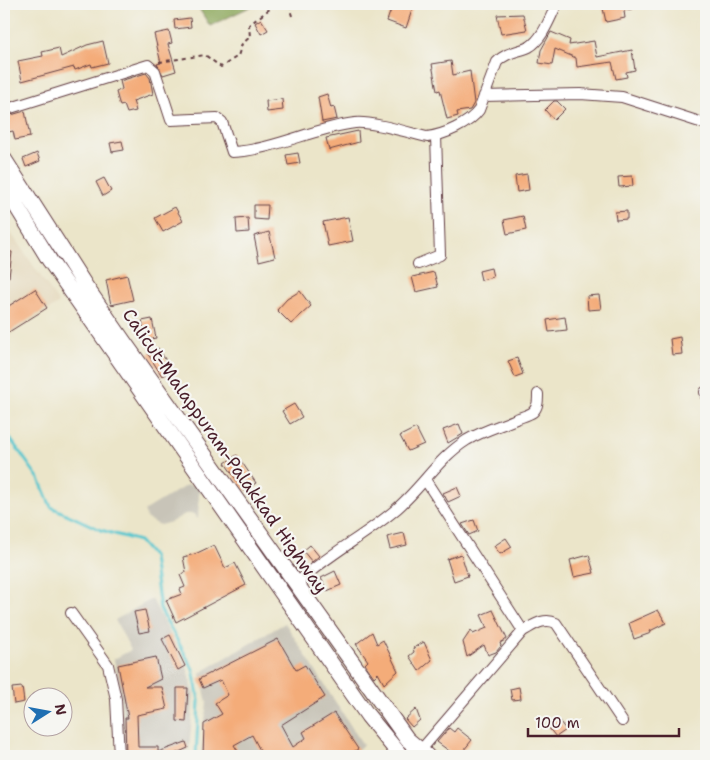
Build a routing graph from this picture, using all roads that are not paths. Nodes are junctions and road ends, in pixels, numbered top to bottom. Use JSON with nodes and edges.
{"nodes":[{"id":1,"x":556,"y":4,"type":"edge"},
{"id":2,"x":484,"y":96,"type":"junction"},
{"id":3,"x":4,"y":110,"type":"edge"},
{"id":4,"x":706,"y":124,"type":"edge"},
{"id":5,"x":436,"y":136,"type":"junction"},
{"id":6,"x":4,"y":159,"type":"edge"},
{"id":7,"x":4,"y":186,"type":"edge"},
{"id":8,"x":418,"y":264,"type":"dead end"},
{"id":9,"x":538,"y":394,"type":"dead end"},
{"id":10,"x":426,"y":481,"type":"junction"},
{"id":11,"x":297,"y":583,"type":"junction"},
{"id":12,"x":71,"y":613,"type":"dead end"},
{"id":13,"x":523,"y":631,"type":"junction"},
{"id":14,"x":622,"y":721,"type":"dead end"},
{"id":15,"x":423,"y":754,"type":"edge"},
{"id":16,"x":119,"y":756,"type":"edge"},
{"id":17,"x":401,"y":756,"type":"edge"}],
"edges":[{"from":1,"to":2,"type":"street"},
{"from":2,"to":4,"type":"street"},
{"from":2,"to":5,"type":"street"},
{"from":3,"to":5,"type":"street"},
{"from":5,"to":8,"type":"street"},
{"from":6,"to":11,"type":"highway","name":"Calicut-Malappuram-Palakkad Highway"},
{"from":7,"to":17,"type":"highway","name":"Calicut-Malappuram-Palakkad Highway"},
{"from":9,"to":10,"type":"street"},
{"from":10,"to":11,"type":"street"},
{"from":10,"to":13,"type":"street"},
{"from":11,"to":15,"type":"highway","name":"Calicut-Malappuram-Palakkad Highway"},
{"from":12,"to":16,"type":"street"},
{"from":13,"to":14,"type":"street"},
{"from":13,"to":15,"type":"street"}]}
